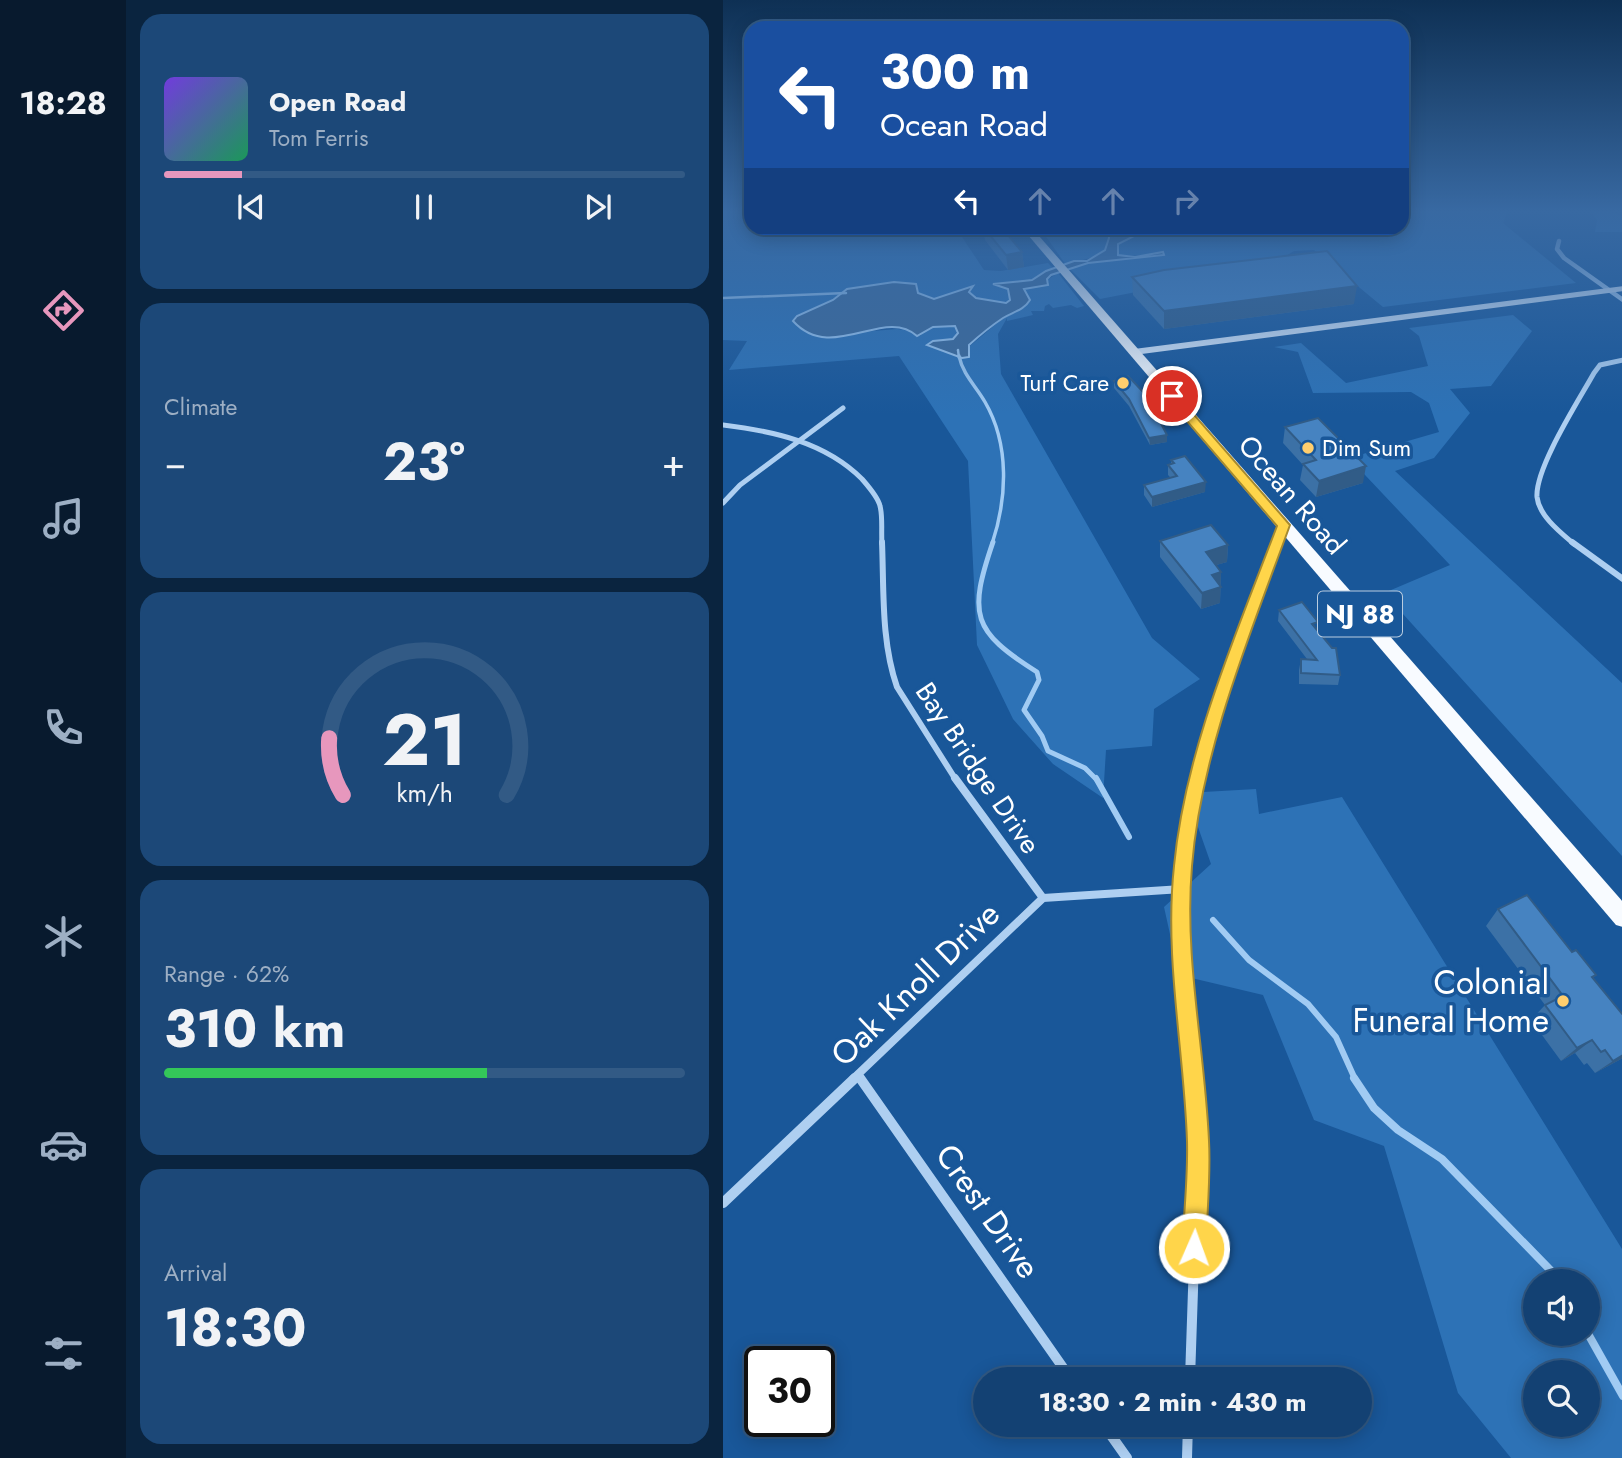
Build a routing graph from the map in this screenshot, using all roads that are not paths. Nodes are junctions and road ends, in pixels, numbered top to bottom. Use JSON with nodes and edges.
{"nodes":[{"id":1,"x":1070,"y":278,"type":"edge"},
{"id":2,"x":1592,"y":278,"type":"edge"},
{"id":3,"x":1622,"y":288,"type":"edge"},
{"id":4,"x":1609,"y":290,"type":"junction"},
{"id":5,"x":1622,"y":300,"type":"edge"},
{"id":6,"x":1134,"y":352,"type":"junction"},
{"id":7,"x":1622,"y":360,"type":"edge"},
{"id":8,"x":843,"y":408,"type":"dead end"},
{"id":9,"x":723,"y":425,"type":"edge"},
{"id":10,"x":800,"y":439,"type":"junction"},
{"id":11,"x":723,"y":503,"type":"edge"},
{"id":12,"x":1283,"y":525,"type":"junction"},
{"id":13,"x":1622,"y":579,"type":"edge"},
{"id":14,"x":1182,"y":889,"type":"junction"},
{"id":15,"x":1043,"y":898,"type":"junction"},
{"id":16,"x":1622,"y":918,"type":"edge"},
{"id":17,"x":858,"y":1075,"type":"junction"},
{"id":18,"x":723,"y":1203,"type":"edge"},
{"id":19,"x":1063,"y":1367,"type":"edge"},
{"id":20,"x":1190,"y":1367,"type":"edge"},
{"id":21,"x":1112,"y":1437,"type":"edge"},
{"id":22,"x":1188,"y":1437,"type":"edge"},
{"id":23,"x":1127,"y":1458,"type":"edge"},
{"id":24,"x":1187,"y":1458,"type":"edge"}],
"edges":[{"from":1,"to":6,"type":"main road","name":"Ocean Road","number":"NJ 88"},
{"from":2,"to":4,"type":"street"},
{"from":3,"to":4,"type":"street"},
{"from":4,"to":5,"type":"street"},
{"from":4,"to":6,"type":"street"},
{"from":6,"to":12,"type":"main road","name":"Ocean Road","number":"NJ 88"},
{"from":7,"to":13,"type":"street"},
{"from":8,"to":10,"type":"street"},
{"from":9,"to":10,"type":"street","name":"Bay Bridge Drive"},
{"from":10,"to":11,"type":"street"},
{"from":10,"to":15,"type":"street","name":"Bay Bridge Drive"},
{"from":12,"to":14,"type":"street"},
{"from":12,"to":16,"type":"main road","name":"Ocean Road","number":"NJ 88"},
{"from":14,"to":15,"type":"street"},
{"from":14,"to":20,"type":"street"},
{"from":15,"to":17,"type":"street","name":"Oak Knoll Drive"},
{"from":17,"to":18,"type":"street","name":"Oak Knoll Drive"},
{"from":17,"to":19,"type":"street","name":"Crest Drive"},
{"from":21,"to":23,"type":"street"},
{"from":22,"to":24,"type":"street"}]}
